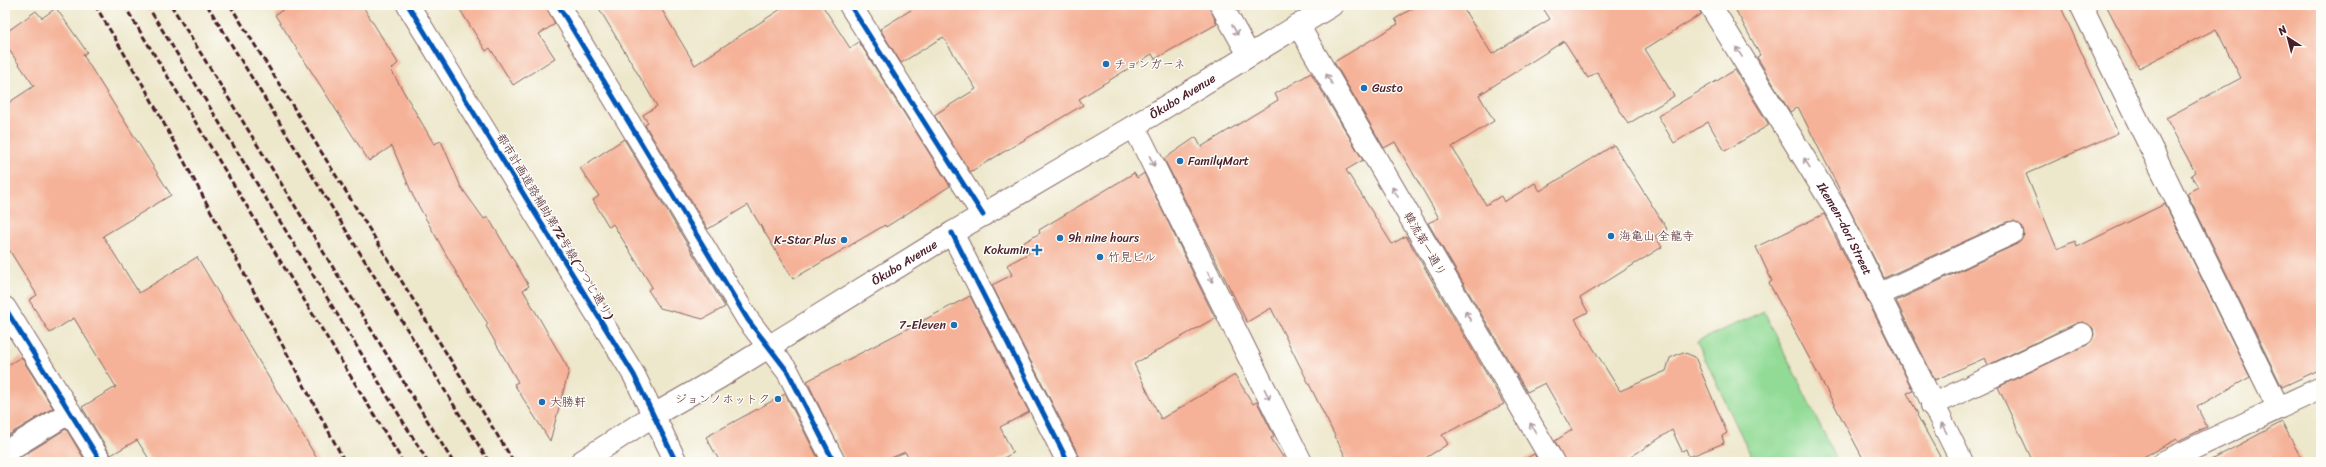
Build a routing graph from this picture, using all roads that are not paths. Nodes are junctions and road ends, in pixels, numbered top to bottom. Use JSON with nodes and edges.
{"nodes":[{"id":1,"x":408,"y":5,"type":"edge"},
{"id":2,"x":558,"y":5,"type":"edge"},
{"id":3,"x":850,"y":5,"type":"edge"},
{"id":4,"x":1221,"y":5,"type":"edge"},
{"id":5,"x":1332,"y":5,"type":"edge"},
{"id":6,"x":1710,"y":5,"type":"edge"},
{"id":7,"x":2080,"y":5,"type":"edge"},
{"id":8,"x":1298,"y":26,"type":"junction"},
{"id":9,"x":1249,"y":55,"type":"junction"},
{"id":10,"x":1134,"y":126,"type":"junction"},
{"id":11,"x":983,"y":215,"type":"junction"},
{"id":12,"x":952,"y":233,"type":"junction"},
{"id":13,"x":2012,"y":233,"type":"dead end"},
{"id":14,"x":1878,"y":295,"type":"junction"},
{"id":15,"x":5,"y":308,"type":"edge"},
{"id":16,"x":2082,"y":334,"type":"dead end"},
{"id":17,"x":769,"y":347,"type":"junction"},
{"id":18,"x":2321,"y":388,"type":"edge"},
{"id":19,"x":1932,"y":405,"type":"junction"},
{"id":20,"x":2278,"y":407,"type":"junction"},
{"id":21,"x":70,"y":412,"type":"junction"},
{"id":22,"x":654,"y":416,"type":"junction"},
{"id":23,"x":5,"y":452,"type":"edge"},
{"id":24,"x":101,"y":462,"type":"edge"},
{"id":25,"x":581,"y":462,"type":"edge"},
{"id":26,"x":676,"y":462,"type":"edge"},
{"id":27,"x":834,"y":462,"type":"edge"},
{"id":28,"x":1068,"y":462,"type":"edge"},
{"id":29,"x":1301,"y":462,"type":"edge"},
{"id":30,"x":1553,"y":462,"type":"edge"},
{"id":31,"x":1962,"y":462,"type":"edge"},
{"id":32,"x":2164,"y":462,"type":"edge"}],
"edges":[{"from":1,"to":22,"type":"street","name":"都市計画道路補助第72号線(つつじ通り)"},
{"from":2,"to":17,"type":"street"},
{"from":3,"to":11,"type":"street"},
{"from":4,"to":9,"type":"street","one_way":true},
{"from":5,"to":8,"type":"street","name":"Ōkubo Avenue"},
{"from":14,"to":6,"type":"street","name":"Ikemen-dori Street","one_way":true},
{"from":7,"to":20,"type":"street"},
{"from":8,"to":9,"type":"street","name":"Ōkubo Avenue"},
{"from":30,"to":8,"type":"street","name":"韓流第一通り","one_way":true},
{"from":9,"to":10,"type":"street","name":"Ōkubo Avenue"},
{"from":10,"to":11,"type":"street","name":"Ōkubo Avenue"},
{"from":10,"to":29,"type":"street","one_way":true},
{"from":11,"to":12,"type":"street","name":"Ōkubo Avenue"},
{"from":12,"to":17,"type":"street","name":"Ōkubo Avenue"},
{"from":12,"to":28,"type":"street"},
{"from":13,"to":14,"type":"street"},
{"from":14,"to":19,"type":"street","name":"Ikemen-dori Street"},
{"from":15,"to":21,"type":"street"},
{"from":16,"to":19,"type":"street"},
{"from":17,"to":22,"type":"street","name":"Ōkubo Avenue"},
{"from":17,"to":27,"type":"street"},
{"from":18,"to":20,"type":"street"},
{"from":31,"to":19,"type":"street","name":"Ikemen-dori Street","one_way":true},
{"from":20,"to":32,"type":"street"},
{"from":21,"to":23,"type":"street"},
{"from":21,"to":24,"type":"street"},
{"from":22,"to":25,"type":"street","name":"Ōkubo Avenue"},
{"from":22,"to":26,"type":"street","name":"都市計画道路補助第72号線(つつじ通り)"}]}
